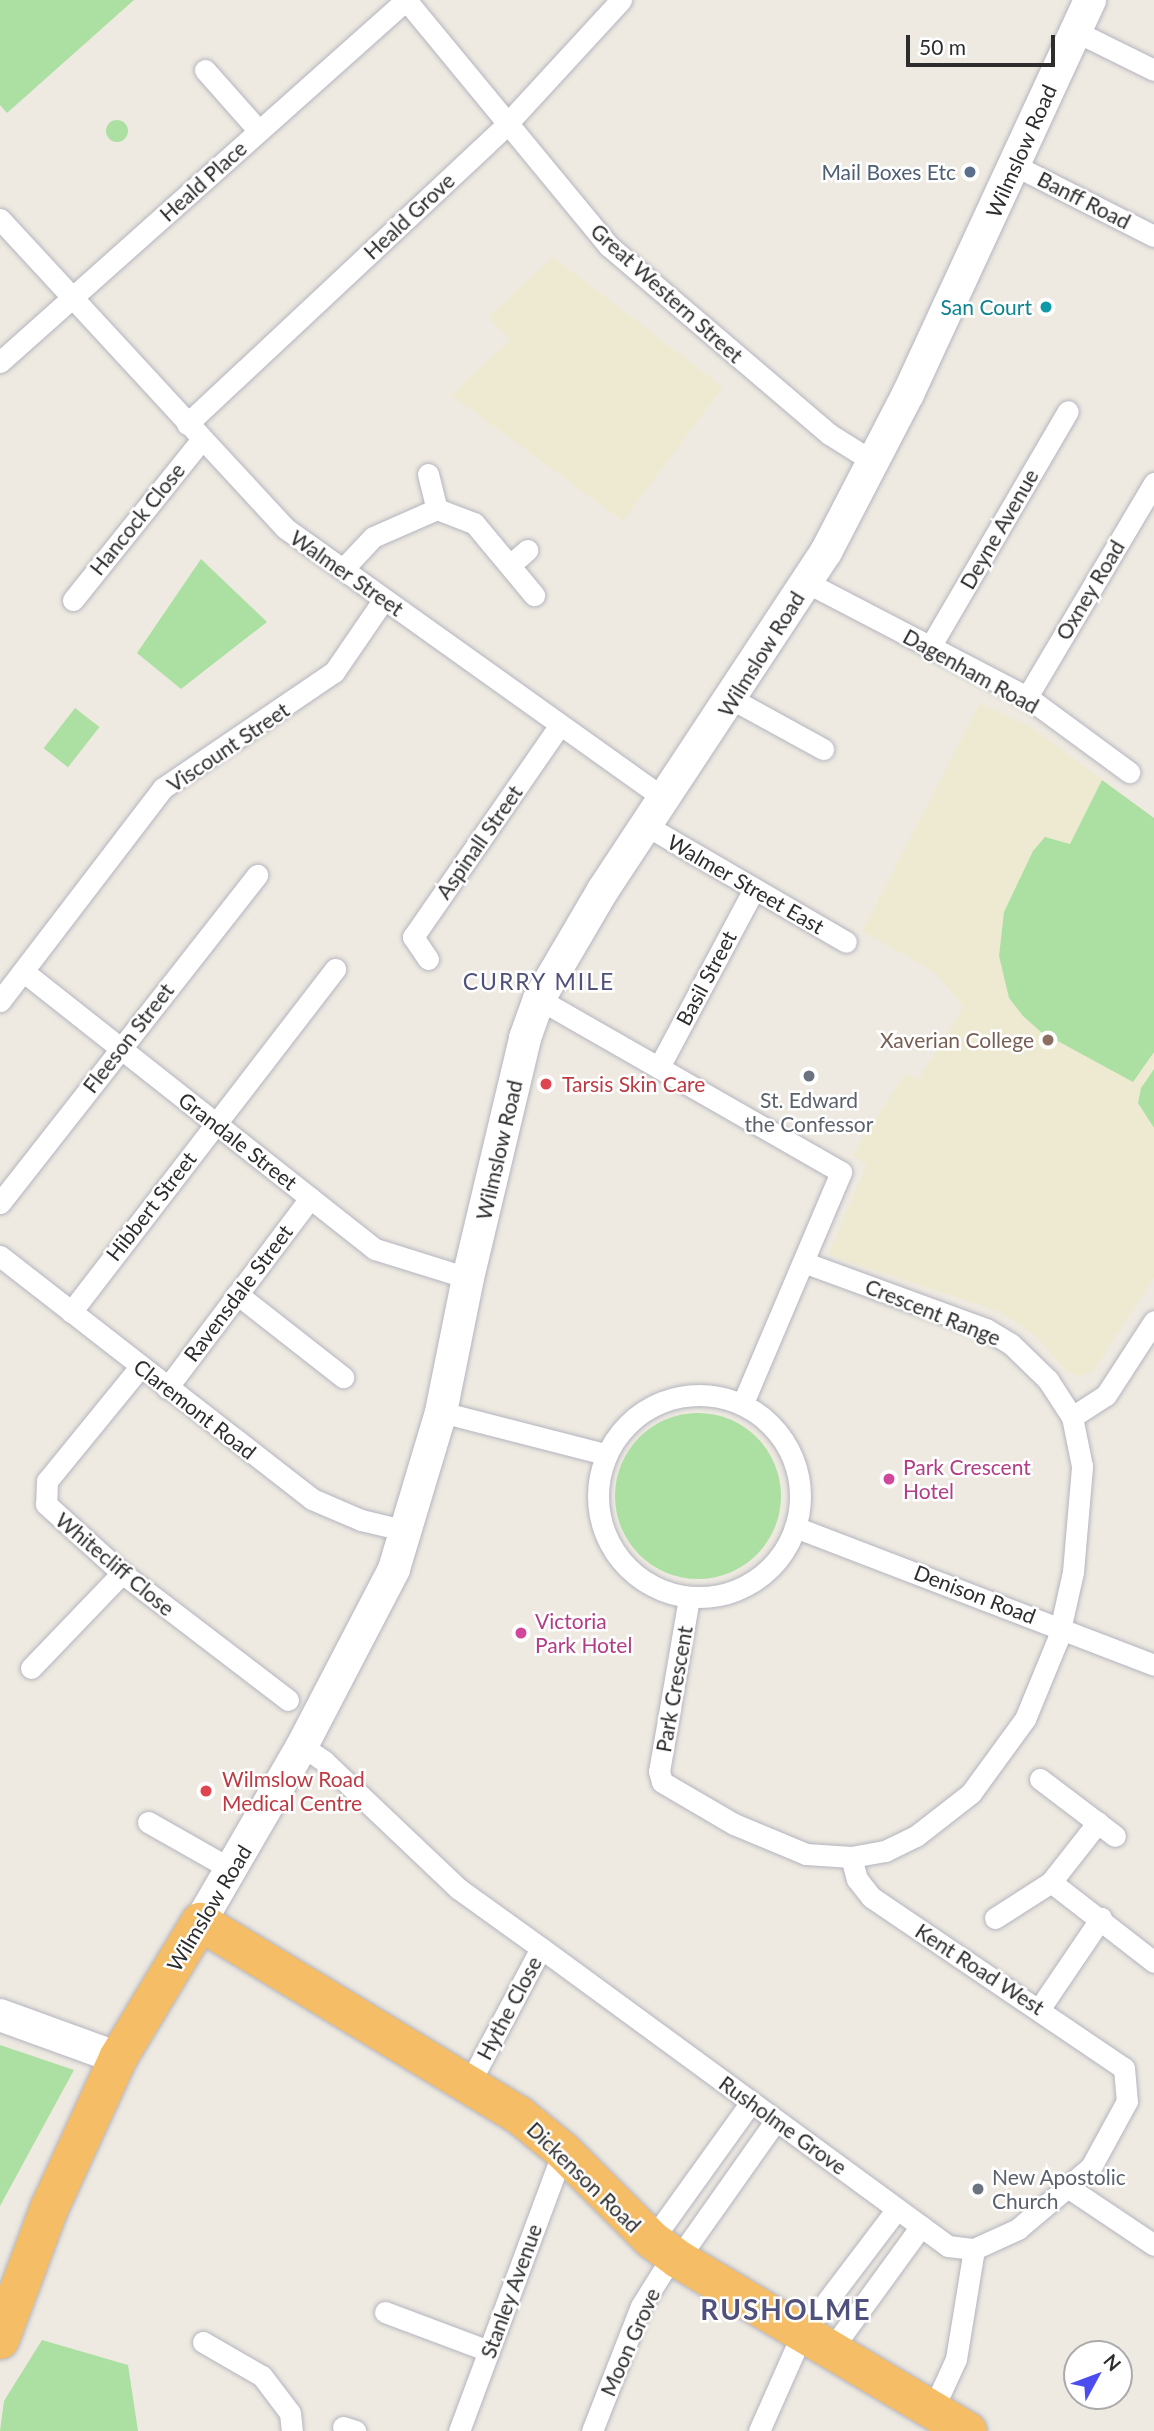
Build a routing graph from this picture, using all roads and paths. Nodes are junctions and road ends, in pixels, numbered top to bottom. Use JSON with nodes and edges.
{"nodes":[{"id":1,"x":406,"y":0,"type":"edge"},
{"id":2,"x":621,"y":0,"type":"edge"},
{"id":3,"x":1090,"y":0,"type":"edge"},
{"id":4,"x":1075,"y":31,"type":"junction"},
{"id":5,"x":205,"y":70,"type":"dead end"},
{"id":6,"x":1154,"y":70,"type":"edge"},
{"id":7,"x":506,"y":125,"type":"junction"},
{"id":8,"x":259,"y":131,"type":"junction"},
{"id":9,"x":1014,"y":165,"type":"junction"},
{"id":10,"x":0,"y":219,"type":"edge"},
{"id":11,"x":1154,"y":236,"type":"edge"},
{"id":12,"x":71,"y":299,"type":"junction"},
{"id":13,"x":0,"y":362,"type":"edge"},
{"id":14,"x":1068,"y":411,"type":"dead end"},
{"id":15,"x":194,"y":431,"type":"junction"},
{"id":16,"x":874,"y":462,"type":"junction"},
{"id":17,"x":428,"y":474,"type":"dead end"},
{"id":18,"x":1154,"y":483,"type":"edge"},
{"id":19,"x":437,"y":509,"type":"junction"},
{"id":20,"x":527,"y":550,"type":"dead end"},
{"id":21,"x":510,"y":565,"type":"junction"},
{"id":22,"x":342,"y":569,"type":"junction"},
{"id":23,"x":806,"y":582,"type":"junction"},
{"id":24,"x":534,"y":595,"type":"dead end"},
{"id":25,"x":384,"y":599,"type":"junction"},
{"id":26,"x":73,"y":600,"type":"dead end"},
{"id":27,"x":930,"y":647,"type":"junction"},
{"id":28,"x":1027,"y":697,"type":"junction"},
{"id":29,"x":732,"y":699,"type":"junction"},
{"id":30,"x":560,"y":725,"type":"junction"},
{"id":31,"x":823,"y":749,"type":"dead end"},
{"id":32,"x":1129,"y":772,"type":"dead end"},
{"id":33,"x":665,"y":799,"type":"junction"},
{"id":34,"x":647,"y":825,"type":"junction"},
{"id":35,"x":257,"y":875,"type":"dead end"},
{"id":36,"x":754,"y":889,"type":"junction"},
{"id":37,"x":846,"y":942,"type":"dead end"},
{"id":38,"x":428,"y":959,"type":"dead end"},
{"id":39,"x":335,"y":969,"type":"dead end"},
{"id":40,"x":24,"y":972,"type":"junction"},
{"id":41,"x":539,"y":999,"type":"junction"},
{"id":42,"x":0,"y":1001,"type":"edge"},
{"id":43,"x":120,"y":1048,"type":"junction"},
{"id":44,"x":659,"y":1066,"type":"junction"},
{"id":45,"x":215,"y":1123,"type":"junction"},
{"id":46,"x":310,"y":1198,"type":"junction"},
{"id":47,"x":0,"y":1203,"type":"edge"},
{"id":48,"x":0,"y":1256,"type":"edge"},
{"id":49,"x":803,"y":1262,"type":"junction"},
{"id":50,"x":468,"y":1278,"type":"junction"},
{"id":51,"x":237,"y":1294,"type":"junction"},
{"id":52,"x":71,"y":1312,"type":"junction"},
{"id":53,"x":1152,"y":1327,"type":"edge"},
{"id":54,"x":141,"y":1367,"type":"junction"},
{"id":55,"x":343,"y":1377,"type":"dead end"},
{"id":56,"x":167,"y":1388,"type":"junction"},
{"id":57,"x":743,"y":1403,"type":"junction"},
{"id":58,"x":441,"y":1412,"type":"junction"},
{"id":59,"x":1072,"y":1418,"type":"junction"},
{"id":60,"x":605,"y":1454,"type":"junction"},
{"id":61,"x":795,"y":1527,"type":"junction"},
{"id":62,"x":407,"y":1531,"type":"junction"},
{"id":63,"x":122,"y":1573,"type":"junction"},
{"id":64,"x":690,"y":1598,"type":"junction"},
{"id":65,"x":1060,"y":1627,"type":"junction"},
{"id":66,"x":1154,"y":1665,"type":"edge"},
{"id":67,"x":31,"y":1668,"type":"dead end"},
{"id":68,"x":288,"y":1700,"type":"dead end"},
{"id":69,"x":302,"y":1746,"type":"junction"},
{"id":70,"x":1040,"y":1779,"type":"dead end"},
{"id":71,"x":148,"y":1822,"type":"dead end"},
{"id":72,"x":1098,"y":1822,"type":"junction"},
{"id":73,"x":1115,"y":1836,"type":"dead end"},
{"id":74,"x":851,"y":1857,"type":"junction"},
{"id":75,"x":231,"y":1869,"type":"junction"},
{"id":76,"x":1051,"y":1882,"type":"junction"},
{"id":77,"x":996,"y":1918,"type":"dead end"},
{"id":78,"x":1101,"y":1918,"type":"junction"},
{"id":79,"x":200,"y":1922,"type":"junction"},
{"id":80,"x":541,"y":1948,"type":"junction"},
{"id":81,"x":1154,"y":1962,"type":"edge"},
{"id":82,"x":1041,"y":2008,"type":"junction"},
{"id":83,"x":0,"y":2015,"type":"edge"},
{"id":84,"x":118,"y":2058,"type":"junction"},
{"id":85,"x":469,"y":2084,"type":"junction"},
{"id":86,"x":751,"y":2102,"type":"junction"},
{"id":87,"x":776,"y":2120,"type":"junction"},
{"id":88,"x":563,"y":2151,"type":"junction"},
{"id":89,"x":1069,"y":2188,"type":"junction"},
{"id":90,"x":897,"y":2209,"type":"junction"},
{"id":91,"x":921,"y":2226,"type":"junction"},
{"id":92,"x":1154,"y":2245,"type":"edge"},
{"id":93,"x":974,"y":2249,"type":"junction"},
{"id":94,"x":667,"y":2252,"type":"junction"},
{"id":95,"x":385,"y":2312,"type":"dead end"},
{"id":96,"x":0,"y":2340,"type":"edge"},
{"id":97,"x":816,"y":2342,"type":"junction"},
{"id":98,"x":203,"y":2343,"type":"dead end"},
{"id":99,"x":488,"y":2351,"type":"junction"},
{"id":100,"x":934,"y":2407,"type":"junction"},
{"id":101,"x":292,"y":2431,"type":"edge"},
{"id":102,"x":458,"y":2431,"type":"edge"},
{"id":103,"x":592,"y":2431,"type":"edge"},
{"id":104,"x":759,"y":2431,"type":"edge"},
{"id":105,"x":968,"y":2431,"type":"edge"}],
"edges":[{"from":1,"to":7,"type":"street","name":"Great Western Street"},
{"from":1,"to":8,"type":"street","name":"Heald Place"},
{"from":2,"to":7,"type":"street","name":"Heald Grove"},
{"from":3,"to":4,"type":"main road","name":"Wilmslow Road"},
{"from":4,"to":6,"type":"street"},
{"from":4,"to":9,"type":"main road","name":"Wilmslow Road"},
{"from":5,"to":8,"type":"street"},
{"from":7,"to":15,"type":"street","name":"Heald Grove"},
{"from":7,"to":16,"type":"street","name":"Great Western Street"},
{"from":8,"to":12,"type":"street","name":"Heald Place"},
{"from":9,"to":11,"type":"street","name":"Banff Road"},
{"from":9,"to":16,"type":"main road","name":"Wilmslow Road"},
{"from":10,"to":12,"type":"street","name":"Walmer Street"},
{"from":12,"to":13,"type":"street","name":"Heald Place"},
{"from":12,"to":15,"type":"street","name":"Walmer Street"},
{"from":14,"to":27,"type":"street","name":"Deyne Avenue"},
{"from":15,"to":22,"type":"street","name":"Walmer Street"},
{"from":15,"to":26,"type":"street","name":"Hancock Close"},
{"from":16,"to":23,"type":"main road","name":"Wilmslow Road"},
{"from":17,"to":19,"type":"street"},
{"from":18,"to":28,"type":"street","name":"Oxney Road"},
{"from":19,"to":21,"type":"street"},
{"from":19,"to":22,"type":"street"},
{"from":20,"to":21,"type":"street"},
{"from":21,"to":24,"type":"street"},
{"from":22,"to":25,"type":"street","name":"Walmer Street"},
{"from":23,"to":27,"type":"street","name":"Dagenham Road"},
{"from":23,"to":29,"type":"main road","name":"Wilmslow Road"},
{"from":25,"to":30,"type":"street","name":"Walmer Street"},
{"from":25,"to":40,"type":"street","name":"Viscount Street"},
{"from":27,"to":28,"type":"street","name":"Dagenham Road"},
{"from":28,"to":32,"type":"street","name":"Dagenham Road"},
{"from":29,"to":31,"type":"street"},
{"from":29,"to":33,"type":"main road","name":"Wilmslow Road"},
{"from":30,"to":33,"type":"street","name":"Walmer Street"},
{"from":30,"to":38,"type":"street","name":"Aspinall Street"},
{"from":33,"to":34,"type":"main road","name":"Wilmslow Road"},
{"from":34,"to":36,"type":"street","name":"Walmer Street East"},
{"from":34,"to":41,"type":"main road","name":"Wilmslow Road"},
{"from":35,"to":43,"type":"street","name":"Fleeson Street"},
{"from":36,"to":37,"type":"street","name":"Walmer Street East"},
{"from":36,"to":44,"type":"street","name":"Basil Street"},
{"from":39,"to":45,"type":"street","name":"Hibbert Street"},
{"from":40,"to":42,"type":"street","name":"Viscount Street"},
{"from":40,"to":43,"type":"street","name":"Grandale Street"},
{"from":41,"to":44,"type":"street"},
{"from":41,"to":50,"type":"main road","name":"Wilmslow Road"},
{"from":43,"to":45,"type":"street","name":"Grandale Street"},
{"from":43,"to":47,"type":"street","name":"Fleeson Street"},
{"from":44,"to":49,"type":"street"},
{"from":45,"to":46,"type":"street","name":"Grandale Street"},
{"from":45,"to":52,"type":"street","name":"Hibbert Street"},
{"from":46,"to":50,"type":"street","name":"Grandale Street"},
{"from":46,"to":51,"type":"street","name":"Ravensdale Street"},
{"from":48,"to":52,"type":"street","name":"Claremont Road"},
{"from":49,"to":57,"type":"street"},
{"from":49,"to":59,"type":"street","name":"Crescent Range"},
{"from":50,"to":58,"type":"main road","name":"Wilmslow Road"},
{"from":51,"to":55,"type":"street"},
{"from":51,"to":56,"type":"street","name":"Ravensdale Street"},
{"from":52,"to":54,"type":"street","name":"Claremont Road"},
{"from":53,"to":59,"type":"street"},
{"from":54,"to":56,"type":"street","name":"Claremont Road"},
{"from":54,"to":63,"type":"street","name":"Whitecliff Close"},
{"from":56,"to":62,"type":"street","name":"Claremont Road"},
{"from":57,"to":60,"type":"street"},
{"from":57,"to":61,"type":"street","name":"Park Crescent"},
{"from":58,"to":60,"type":"street"},
{"from":58,"to":62,"type":"main road","name":"Wilmslow Road"},
{"from":59,"to":65,"type":"street"},
{"from":60,"to":64,"type":"street","name":"Park Crescent"},
{"from":61,"to":64,"type":"street","name":"Park Crescent"},
{"from":61,"to":65,"type":"street","name":"Denison Road"},
{"from":62,"to":69,"type":"main road","name":"Wilmslow Road"},
{"from":63,"to":67,"type":"street"},
{"from":63,"to":68,"type":"street","name":"Whitecliff Close"},
{"from":64,"to":74,"type":"street","name":"Park Crescent"},
{"from":65,"to":66,"type":"street","name":"Denison Road"},
{"from":65,"to":74,"type":"street"},
{"from":69,"to":75,"type":"main road","name":"Wilmslow Road"},
{"from":69,"to":80,"type":"street","name":"Hythe Close"},
{"from":70,"to":72,"type":"street"},
{"from":71,"to":75,"type":"street"},
{"from":72,"to":73,"type":"street"},
{"from":72,"to":76,"type":"street"},
{"from":74,"to":82,"type":"street","name":"Kent Road West"},
{"from":75,"to":79,"type":"main road","name":"Wilmslow Road"},
{"from":76,"to":77,"type":"street"},
{"from":76,"to":78,"type":"street"},
{"from":78,"to":81,"type":"street"},
{"from":78,"to":82,"type":"street"},
{"from":79,"to":84,"type":"highway","name":"Wilmslow Road"},
{"from":79,"to":85,"type":"highway","name":"Dickenson Road"},
{"from":80,"to":85,"type":"street","name":"Hythe Close"},
{"from":80,"to":86,"type":"street","name":"Rusholme Grove"},
{"from":82,"to":89,"type":"street","name":"Kent Road West"},
{"from":83,"to":84,"type":"main road"},
{"from":84,"to":96,"type":"highway","name":"Wilmslow Road"},
{"from":85,"to":88,"type":"highway","name":"Dickenson Road"},
{"from":86,"to":87,"type":"street","name":"Rusholme Grove"},
{"from":86,"to":94,"type":"street"},
{"from":87,"to":90,"type":"street","name":"Rusholme Grove"},
{"from":87,"to":94,"type":"street"},
{"from":88,"to":94,"type":"highway","name":"Dickenson Road"},
{"from":88,"to":99,"type":"street","name":"Stanley Avenue"},
{"from":89,"to":92,"type":"street"},
{"from":89,"to":93,"type":"street"},
{"from":90,"to":91,"type":"street","name":"Rusholme Grove"},
{"from":90,"to":97,"type":"street"},
{"from":91,"to":93,"type":"street","name":"Rusholme Grove"},
{"from":91,"to":97,"type":"street"},
{"from":93,"to":100,"type":"street"},
{"from":94,"to":97,"type":"highway","name":"Dickenson Road"},
{"from":94,"to":103,"type":"street","name":"Moon Grove"},
{"from":95,"to":99,"type":"street"},
{"from":97,"to":100,"type":"highway","name":"Dickenson Road"},
{"from":97,"to":104,"type":"street"},
{"from":98,"to":101,"type":"street"},
{"from":99,"to":102,"type":"street","name":"Stanley Avenue"},
{"from":100,"to":105,"type":"highway","name":"Dickenson Road"}]}
